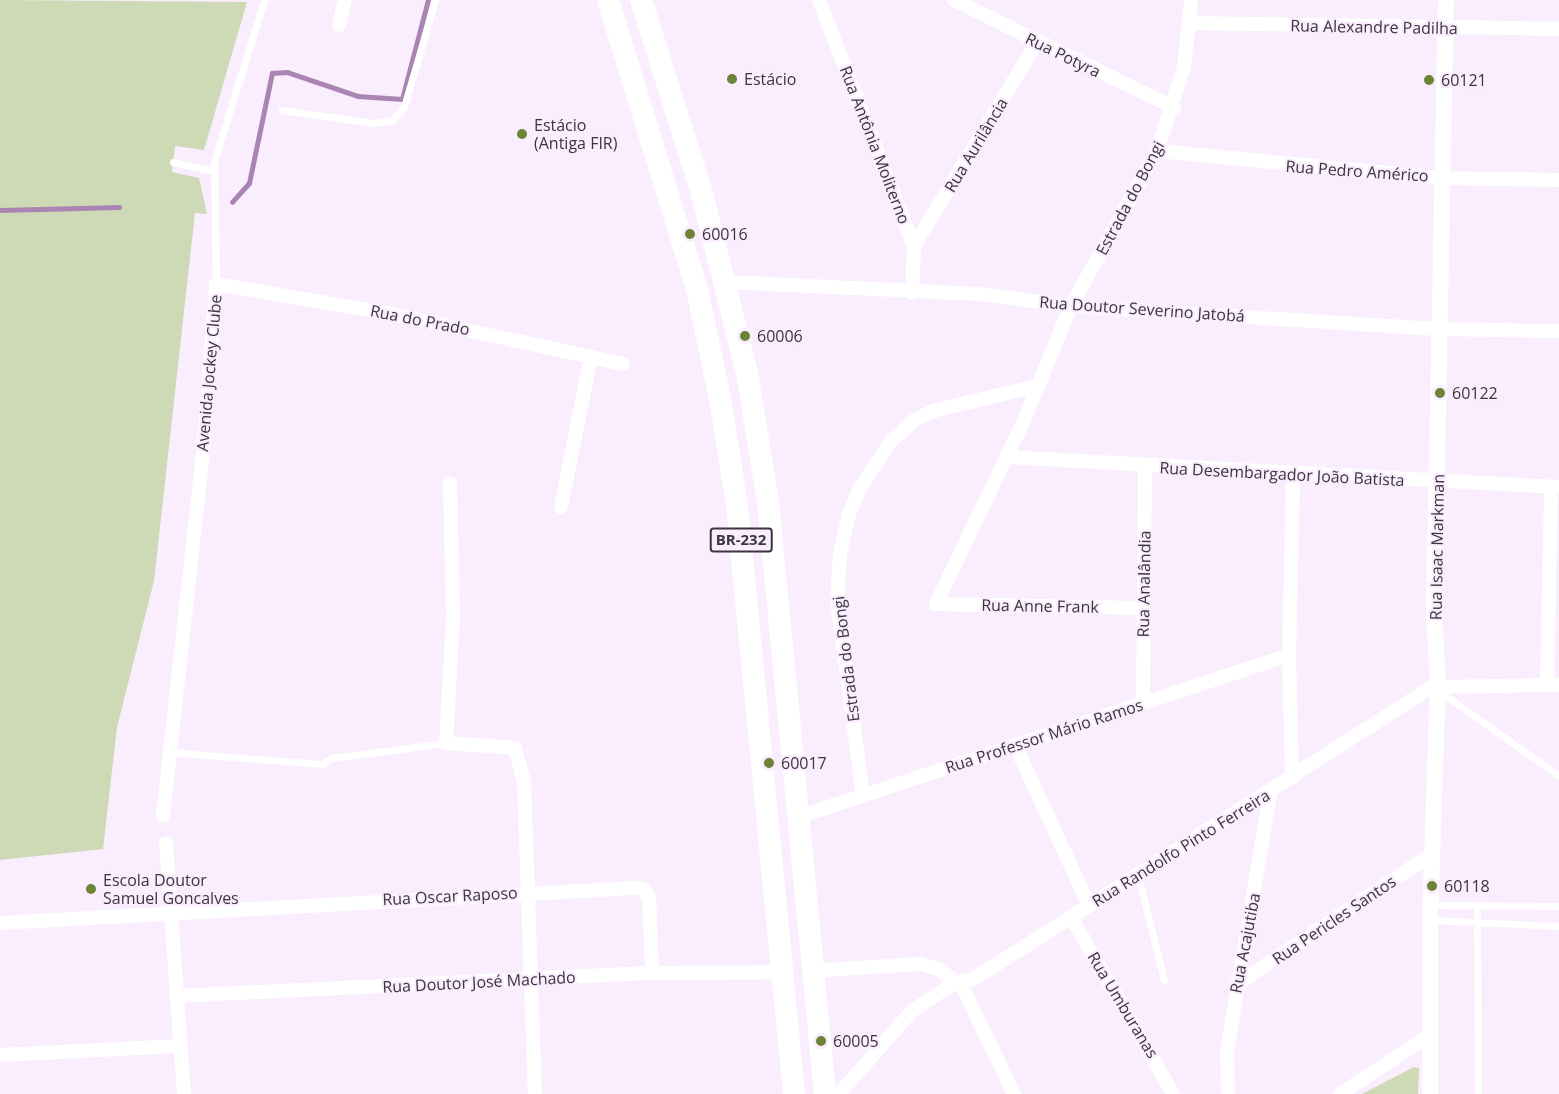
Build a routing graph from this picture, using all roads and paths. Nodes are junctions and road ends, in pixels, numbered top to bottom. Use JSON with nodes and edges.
{"nodes":[{"id":1,"x":264,"y":0,"type":"edge"},
{"id":2,"x":345,"y":0,"type":"edge"},
{"id":3,"x":435,"y":0,"type":"edge"},
{"id":4,"x":608,"y":0,"type":"edge"},
{"id":5,"x":641,"y":0,"type":"edge"},
{"id":6,"x":819,"y":0,"type":"edge"},
{"id":7,"x":954,"y":0,"type":"edge"},
{"id":8,"x":1191,"y":0,"type":"edge"},
{"id":9,"x":1446,"y":0,"type":"edge"},
{"id":10,"x":1189,"y":22,"type":"junction"},
{"id":11,"x":339,"y":25,"type":"dead end"},
{"id":12,"x":1447,"y":28,"type":"junction"},
{"id":13,"x":1559,"y":29,"type":"edge"},
{"id":14,"x":1037,"y":42,"type":"junction"},
{"id":15,"x":1174,"y":108,"type":"junction"},
{"id":16,"x":282,"y":110,"type":"dead end"},
{"id":17,"x":1157,"y":151,"type":"junction"},
{"id":18,"x":173,"y":162,"type":"dead end"},
{"id":19,"x":214,"y":171,"type":"junction"},
{"id":20,"x":1442,"y":178,"type":"junction"},
{"id":21,"x":1559,"y":180,"type":"edge"},
{"id":22,"x":914,"y":246,"type":"junction"},
{"id":23,"x":726,"y":282,"type":"junction"},
{"id":24,"x":216,"y":284,"type":"junction"},
{"id":25,"x":912,"y":293,"type":"junction"},
{"id":26,"x":1071,"y":306,"type":"junction"},
{"id":27,"x":1440,"y":329,"type":"junction"},
{"id":28,"x":1559,"y":331,"type":"edge"},
{"id":29,"x":591,"y":357,"type":"junction"},
{"id":30,"x":623,"y":364,"type":"dead end"},
{"id":31,"x":1036,"y":386,"type":"junction"},
{"id":32,"x":1006,"y":457,"type":"junction"},
{"id":33,"x":1145,"y":466,"type":"junction"},
{"id":34,"x":1293,"y":475,"type":"junction"},
{"id":35,"x":450,"y":483,"type":"dead end"},
{"id":36,"x":1439,"y":483,"type":"junction"},
{"id":37,"x":1555,"y":487,"type":"edge"},
{"id":38,"x":561,"y":507,"type":"dead end"},
{"id":39,"x":936,"y":604,"type":"joint"},
{"id":40,"x":1143,"y":608,"type":"junction"},
{"id":41,"x":1289,"y":655,"type":"junction"},
{"id":42,"x":1553,"y":685,"type":"edge"},
{"id":43,"x":1438,"y":687,"type":"junction"},
{"id":44,"x":1143,"y":702,"type":"junction"},
{"id":45,"x":446,"y":743,"type":"junction"},
{"id":46,"x":1015,"y":745,"type":"junction"},
{"id":47,"x":168,"y":752,"type":"junction"},
{"id":48,"x":1559,"y":776,"type":"edge"},
{"id":49,"x":1292,"y":778,"type":"junction"},
{"id":50,"x":1270,"y":793,"type":"junction"},
{"id":51,"x":863,"y":796,"type":"junction"},
{"id":52,"x":164,"y":815,"type":"dead end"},
{"id":53,"x":798,"y":817,"type":"junction"},
{"id":54,"x":166,"y":843,"type":"dead end"},
{"id":55,"x":1432,"y":854,"type":"junction"},
{"id":56,"x":1138,"y":875,"type":"junction"},
{"id":57,"x":528,"y":892,"type":"junction"},
{"id":58,"x":1089,"y":904,"type":"junction"},
{"id":59,"x":1478,"y":906,"type":"junction"},
{"id":60,"x":1559,"y":906,"type":"edge"},
{"id":61,"x":171,"y":912,"type":"junction"},
{"id":62,"x":1431,"y":912,"type":"junction"},
{"id":63,"x":1071,"y":917,"type":"junction"},
{"id":64,"x":0,"y":923,"type":"edge"},
{"id":65,"x":1478,"y":924,"type":"junction"},
{"id":66,"x":1559,"y":927,"type":"edge"},
{"id":67,"x":811,"y":971,"type":"junction"},
{"id":68,"x":783,"y":972,"type":"junction"},
{"id":69,"x":652,"y":973,"type":"junction"},
{"id":70,"x":529,"y":980,"type":"junction"},
{"id":71,"x":1164,"y":980,"type":"dead end"},
{"id":72,"x":954,"y":983,"type":"junction"},
{"id":73,"x":1236,"y":985,"type":"junction"},
{"id":74,"x":176,"y":996,"type":"junction"},
{"id":75,"x":1430,"y":1035,"type":"junction"},
{"id":76,"x":179,"y":1046,"type":"junction"},
{"id":77,"x":0,"y":1055,"type":"edge"},
{"id":78,"x":184,"y":1094,"type":"edge"},
{"id":79,"x":535,"y":1094,"type":"edge"},
{"id":80,"x":794,"y":1094,"type":"edge"},
{"id":81,"x":825,"y":1094,"type":"edge"},
{"id":82,"x":839,"y":1094,"type":"edge"},
{"id":83,"x":1014,"y":1094,"type":"edge"},
{"id":84,"x":1173,"y":1094,"type":"edge"},
{"id":85,"x":1228,"y":1094,"type":"edge"},
{"id":86,"x":1340,"y":1094,"type":"edge"},
{"id":87,"x":1431,"y":1094,"type":"edge"},
{"id":88,"x":1478,"y":1094,"type":"edge"}],
"edges":[{"from":1,"to":19,"type":"lane","name":"Avenida Jockey Clube"},
{"from":2,"to":11,"type":"street"},
{"from":3,"to":16,"type":"lane"},
{"from":4,"to":68,"type":"highway","number":"BR-232"},
{"from":5,"to":23,"type":"highway","number":"BR-232"},
{"from":6,"to":22,"type":"street","name":"Rua Antônia Moliterno"},
{"from":7,"to":14,"type":"street","name":"Rua Potyra"},
{"from":8,"to":10,"type":"street","name":"Estrada do Bongi"},
{"from":9,"to":12,"type":"street","name":"Rua Isaac Markman"},
{"from":10,"to":12,"type":"street","name":"Rua Alexandre Padilha"},
{"from":10,"to":15,"type":"street","name":"Estrada do Bongi"},
{"from":12,"to":13,"type":"street","name":"Rua Alexandre Padilha"},
{"from":12,"to":20,"type":"street","name":"Rua Isaac Markman"},
{"from":14,"to":15,"type":"street","name":"Rua Potyra"},
{"from":14,"to":22,"type":"street","name":"Rua Aurilância"},
{"from":15,"to":17,"type":"street","name":"Estrada do Bongi"},
{"from":17,"to":20,"type":"street","name":"Rua Pedro Américo"},
{"from":17,"to":26,"type":"street","name":"Estrada do Bongi"},
{"from":18,"to":19,"type":"lane"},
{"from":19,"to":24,"type":"lane","name":"Avenida Jockey Clube"},
{"from":20,"to":21,"type":"street","name":"Rua Pedro Américo"},
{"from":20,"to":27,"type":"street","name":"Rua Isaac Markman"},
{"from":22,"to":25,"type":"street","name":"Rua Antônia Moliterno"},
{"from":23,"to":25,"type":"street","name":"Rua Doutor Severino Jatobá"},
{"from":23,"to":53,"type":"highway","number":"BR-232"},
{"from":24,"to":29,"type":"street","name":"Rua do Prado"},
{"from":24,"to":47,"type":"street","name":"Avenida Jockey Clube"},
{"from":25,"to":26,"type":"street","name":"Rua Doutor Severino Jatobá"},
{"from":26,"to":27,"type":"street","name":"Rua Doutor Severino Jatobá"},
{"from":26,"to":31,"type":"street","name":"Estrada do Bongi"},
{"from":27,"to":28,"type":"street","name":"Rua Doutor Severino Jatobá"},
{"from":27,"to":36,"type":"street","name":"Rua Isaac Markman"},
{"from":29,"to":30,"type":"street","name":"Rua do Prado"},
{"from":29,"to":38,"type":"street"},
{"from":31,"to":32,"type":"street","name":"Estrada do Bongi"},
{"from":31,"to":51,"type":"street","name":"Estrada do Bongi"},
{"from":32,"to":33,"type":"street","name":"Rua Desembargador João Batista"},
{"from":32,"to":39,"type":"street","name":"Estrada do Bongi"},
{"from":33,"to":34,"type":"street","name":"Rua Desembargador João Batista"},
{"from":33,"to":40,"type":"street","name":"Rua Analândia"},
{"from":34,"to":36,"type":"street","name":"Rua Desembargador João Batista"},
{"from":34,"to":41,"type":"street"},
{"from":35,"to":45,"type":"street"},
{"from":36,"to":37,"type":"street","name":"Rua Desembargador João Batista"},
{"from":36,"to":43,"type":"street","name":"Rua Isaac Markman"},
{"from":37,"to":42,"type":"street"},
{"from":39,"to":40,"type":"street","name":"Rua Anne Frank"},
{"from":40,"to":44,"type":"street","name":"Rua Analândia"},
{"from":41,"to":44,"type":"street","name":"Rua Professor Mário Ramos"},
{"from":41,"to":49,"type":"street"},
{"from":42,"to":43,"type":"street"},
{"from":43,"to":48,"type":"lane"},
{"from":43,"to":49,"type":"street","name":"Rua Randolfo Pinto Ferreira"},
{"from":43,"to":55,"type":"street","name":"Rua Isaac Markman"},
{"from":44,"to":46,"type":"street","name":"Rua Professor Mário Ramos"},
{"from":45,"to":47,"type":"lane"},
{"from":45,"to":57,"type":"street"},
{"from":46,"to":51,"type":"street","name":"Rua Professor Mário Ramos"},
{"from":46,"to":58,"type":"street"},
{"from":47,"to":52,"type":"street","name":"Avenida Jockey Clube"},
{"from":49,"to":50,"type":"street","name":"Rua Randolfo Pinto Ferreira"},
{"from":50,"to":56,"type":"street","name":"Rua Randolfo Pinto Ferreira"},
{"from":50,"to":73,"type":"street","name":"Rua Acajutiba"},
{"from":51,"to":53,"type":"street","name":"Rua Professor Mário Ramos"},
{"from":53,"to":67,"type":"highway","number":"BR-232"},
{"from":54,"to":61,"type":"street"},
{"from":55,"to":62,"type":"street","name":"Rua Isaac Markman"},
{"from":55,"to":73,"type":"street","name":"Rua Pericles Santos"},
{"from":56,"to":58,"type":"street","name":"Rua Randolfo Pinto Ferreira"},
{"from":56,"to":71,"type":"lane"},
{"from":57,"to":61,"type":"street","name":"Rua Oscar Raposo"},
{"from":57,"to":69,"type":"street","name":"Rua Oscar Raposo"},
{"from":57,"to":70,"type":"street"},
{"from":58,"to":63,"type":"street","name":"Rua Randolfo Pinto Ferreira"},
{"from":59,"to":60,"type":"lane"},
{"from":59,"to":62,"type":"lane"},
{"from":59,"to":65,"type":"lane"},
{"from":61,"to":64,"type":"street","name":"Rua Oscar Raposo"},
{"from":61,"to":74,"type":"street"},
{"from":62,"to":65,"type":"lane"},
{"from":62,"to":75,"type":"street","name":"Rua Isaac Markman"},
{"from":63,"to":72,"type":"street","name":"Rua Randolfo Pinto Ferreira"},
{"from":63,"to":84,"type":"street","name":"Rua Umburanas"},
{"from":65,"to":66,"type":"lane"},
{"from":65,"to":88,"type":"lane"},
{"from":67,"to":72,"type":"street"},
{"from":67,"to":81,"type":"highway","number":"BR-232"},
{"from":68,"to":69,"type":"street","name":"Rua Doutor José Machado"},
{"from":68,"to":80,"type":"highway","number":"BR-232"},
{"from":69,"to":70,"type":"street","name":"Rua Doutor José Machado"},
{"from":70,"to":74,"type":"street","name":"Rua Doutor José Machado"},
{"from":70,"to":79,"type":"street"},
{"from":72,"to":82,"type":"street","name":"Rua Randolfo Pinto Ferreira"},
{"from":72,"to":83,"type":"street"},
{"from":73,"to":85,"type":"street","name":"Rua Acajutiba"},
{"from":74,"to":76,"type":"street"},
{"from":75,"to":86,"type":"street"},
{"from":75,"to":87,"type":"street","name":"Rua Isaac Markman"},
{"from":76,"to":77,"type":"street"},
{"from":76,"to":78,"type":"street"}]}
